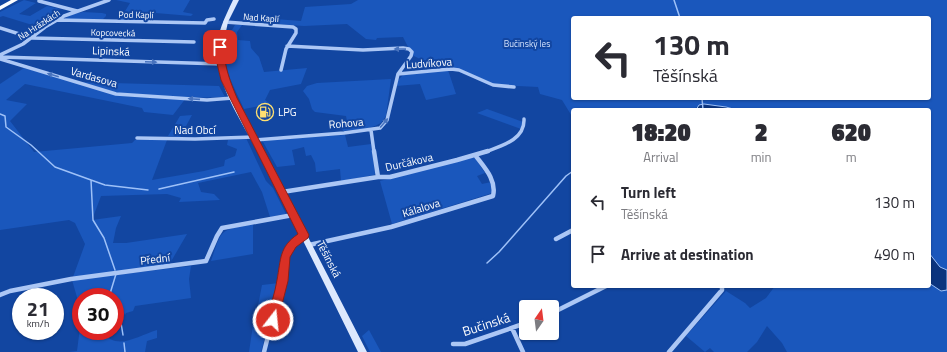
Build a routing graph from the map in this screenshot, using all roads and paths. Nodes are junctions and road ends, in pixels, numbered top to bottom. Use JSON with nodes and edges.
{"nodes":[{"id":1,"x":13,"y":0,"type":"edge"},
{"id":2,"x":109,"y":0,"type":"edge"},
{"id":3,"x":236,"y":0,"type":"edge"},
{"id":4,"x":38,"y":1,"type":"edge"},
{"id":5,"x":0,"y":7,"type":"edge"},
{"id":6,"x":78,"y":11,"type":"junction"},
{"id":7,"x":214,"y":19,"type":"dead end"},
{"id":8,"x":56,"y":20,"type":"junction"},
{"id":9,"x":225,"y":22,"type":"junction"},
{"id":10,"x":0,"y":28,"type":"edge"},
{"id":11,"x":32,"y":38,"type":"junction"},
{"id":12,"x":194,"y":42,"type":"dead end"},
{"id":13,"x":287,"y":46,"type":"junction"},
{"id":14,"x":0,"y":57,"type":"edge"},
{"id":15,"x":221,"y":64,"type":"junction"},
{"id":16,"x":281,"y":70,"type":"dead end"},
{"id":17,"x":398,"y":74,"type":"junction"},
{"id":18,"x":514,"y":87,"type":"dead end"},
{"id":19,"x":233,"y":98,"type":"junction"},
{"id":20,"x":524,"y":119,"type":"dead end"},
{"id":21,"x":371,"y":130,"type":"junction"},
{"id":22,"x":136,"y":138,"type":"dead end"},
{"id":23,"x":254,"y":139,"type":"junction"},
{"id":24,"x":475,"y":155,"type":"junction"},
{"id":25,"x":378,"y":177,"type":"junction"},
{"id":26,"x":282,"y":192,"type":"junction"},
{"id":27,"x":293,"y":215,"type":"junction"},
{"id":28,"x":571,"y":231,"type":"edge"},
{"id":29,"x":304,"y":235,"type":"junction"},
{"id":30,"x":556,"y":239,"type":"dead end"},
{"id":31,"x":309,"y":245,"type":"junction"},
{"id":32,"x":602,"y":288,"type":"edge"},
{"id":33,"x":722,"y":288,"type":"edge"},
{"id":34,"x":0,"y":295,"type":"edge"},
{"id":35,"x":559,"y":310,"type":"edge"},
{"id":36,"x":519,"y":326,"type":"edge"},
{"id":37,"x":512,"y":328,"type":"junction"},
{"id":38,"x":453,"y":344,"type":"dead end"},
{"id":39,"x":264,"y":352,"type":"edge"},
{"id":40,"x":363,"y":352,"type":"edge"},
{"id":41,"x":523,"y":352,"type":"edge"},
{"id":42,"x":669,"y":352,"type":"edge"}],
"edges":[{"from":1,"to":5,"type":"highway"},
{"from":2,"to":6,"type":"street","name":"Na Hrázkách"},
{"from":3,"to":9,"type":"main road","name":"Těšínská"},
{"from":4,"to":6,"type":"street"},
{"from":6,"to":8,"type":"street","name":"Na Hrázkách"},
{"from":7,"to":8,"type":"street","name":"Pod Kaplí"},
{"from":8,"to":11,"type":"street","name":"Na Hrázkách"},
{"from":9,"to":13,"type":"street","name":"Nad Kaplí"},
{"from":9,"to":15,"type":"main road","name":"Těšínská"},
{"from":10,"to":11,"type":"street","name":"Kopcovecká"},
{"from":11,"to":12,"type":"street","name":"Kopcovecká"},
{"from":11,"to":14,"type":"street","name":"Na Hrázkách"},
{"from":13,"to":16,"type":"street"},
{"from":17,"to":13,"type":"street","name":"Ludvíkova","one_way":true},
{"from":14,"to":15,"type":"street","name":"Lipinská","one_way":true},
{"from":19,"to":14,"type":"street","name":"Vardasova","one_way":true},
{"from":15,"to":19,"type":"main road","name":"Těšínská"},
{"from":17,"to":18,"type":"street","name":"Ludvíkova"},
{"from":21,"to":17,"type":"street","name":"Rohova","one_way":true},
{"from":19,"to":23,"type":"main road","name":"Těšínská"},
{"from":20,"to":24,"type":"street","name":"Durčákova"},
{"from":21,"to":23,"type":"street","name":"Rohova"},
{"from":21,"to":25,"type":"street"},
{"from":22,"to":23,"type":"street","name":"Nad Obcí"},
{"from":23,"to":26,"type":"main road","name":"Těšínská"},
{"from":24,"to":25,"type":"street","name":"Durčákova"},
{"from":24,"to":31,"type":"street","name":"Kálalova"},
{"from":25,"to":26,"type":"street","name":"Durčákova"},
{"from":26,"to":27,"type":"main road","name":"Těšínská"},
{"from":27,"to":29,"type":"main road","name":"Těšínská"},
{"from":27,"to":34,"type":"street","name":"Přední"},
{"from":28,"to":30,"type":"street"},
{"from":29,"to":31,"type":"main road","name":"Těšínská"},
{"from":29,"to":39,"type":"street"},
{"from":31,"to":40,"type":"main road","name":"Těšínská"},
{"from":32,"to":35,"type":"street"},
{"from":33,"to":42,"type":"street"},
{"from":36,"to":37,"type":"street","name":"Bučinská"},
{"from":37,"to":38,"type":"street","name":"Bučinská"},
{"from":37,"to":41,"type":"street"}]}
